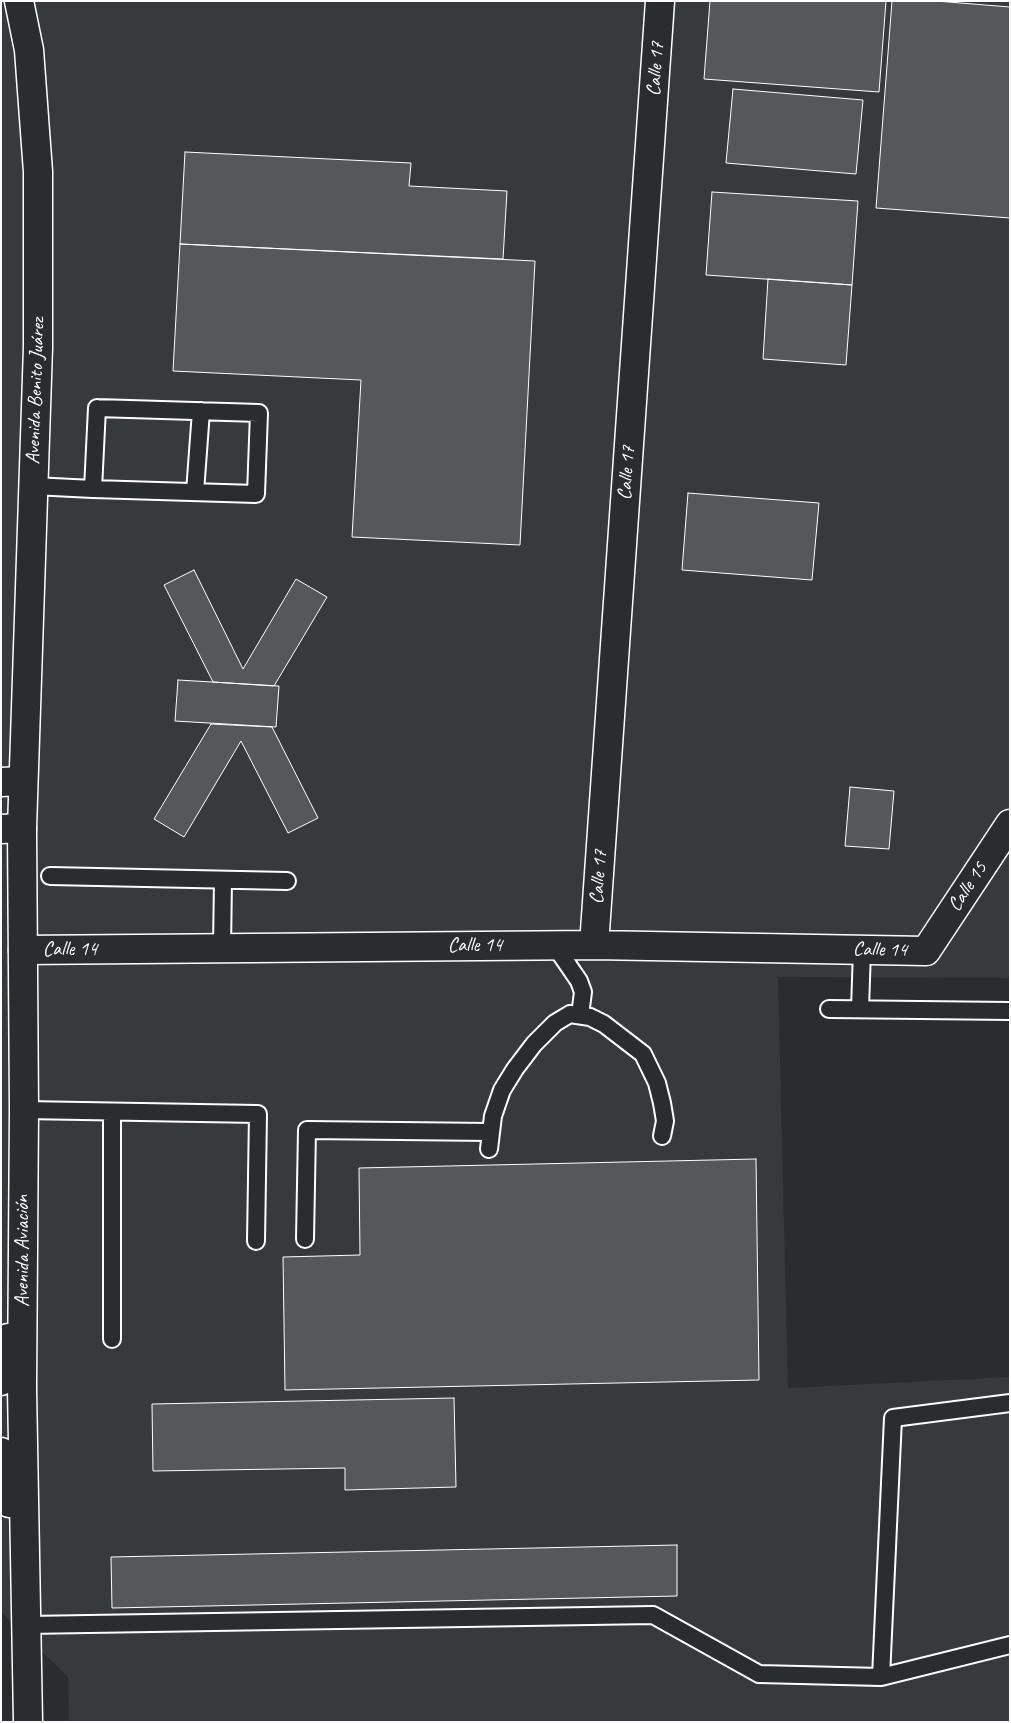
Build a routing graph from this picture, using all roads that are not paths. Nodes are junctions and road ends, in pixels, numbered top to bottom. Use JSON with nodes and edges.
{"nodes":[{"id":1,"x":19,"y":1,"type":"edge"},
{"id":2,"x":660,"y":1,"type":"edge"},
{"id":3,"x":200,"y":411,"type":"junction"},
{"id":4,"x":34,"y":486,"type":"junction"},
{"id":5,"x":93,"y":489,"type":"junction"},
{"id":6,"x":195,"y":492,"type":"junction"},
{"id":7,"x":12,"y":782,"type":"edge"},
{"id":8,"x":1010,"y":824,"type":"edge"},
{"id":9,"x":12,"y":828,"type":"edge"},
{"id":10,"x":50,"y":876,"type":"dead end"},
{"id":11,"x":223,"y":880,"type":"junction"},
{"id":12,"x":287,"y":881,"type":"dead end"},
{"id":13,"x":594,"y":945,"type":"junction"},
{"id":14,"x":555,"y":946,"type":"junction"},
{"id":15,"x":222,"y":948,"type":"junction"},
{"id":16,"x":23,"y":950,"type":"junction"},
{"id":17,"x":862,"y":950,"type":"junction"},
{"id":18,"x":926,"y":951,"type":"joint"},
{"id":19,"x":829,"y":1009,"type":"dead end"},
{"id":20,"x":860,"y":1009,"type":"junction"},
{"id":21,"x":1010,"y":1011,"type":"edge"},
{"id":22,"x":580,"y":1015,"type":"junction"},
{"id":23,"x":24,"y":1110,"type":"junction"},
{"id":24,"x":112,"y":1112,"type":"junction"},
{"id":25,"x":491,"y":1132,"type":"junction"},
{"id":26,"x":662,"y":1136,"type":"dead end"},
{"id":27,"x":489,"y":1149,"type":"dead end"},
{"id":28,"x":23,"y":1192,"type":"junction"},
{"id":29,"x":305,"y":1239,"type":"dead end"},
{"id":30,"x":256,"y":1241,"type":"dead end"},
{"id":31,"x":112,"y":1339,"type":"dead end"},
{"id":32,"x":1,"y":1381,"type":"edge"},
{"id":33,"x":1010,"y":1403,"type":"edge"},
{"id":34,"x":1,"y":1452,"type":"edge"},
{"id":35,"x":26,"y":1615,"type":"junction"},
{"id":36,"x":1010,"y":1646,"type":"edge"},
{"id":37,"x":881,"y":1678,"type":"junction"},
{"id":38,"x":28,"y":1722,"type":"edge"}],
"edges":[{"from":1,"to":4,"type":"main road","name":"Avenida Benito Juárez"},
{"from":2,"to":13,"type":"main road","name":"Calle 17"},
{"from":3,"to":5,"type":"lane"},
{"from":3,"to":6,"type":"lane"},
{"from":3,"to":6,"type":"lane"},
{"from":4,"to":5,"type":"lane"},
{"from":4,"to":7,"type":"main road","name":"Avenida Benito Juárez"},
{"from":5,"to":6,"type":"lane"},
{"from":7,"to":9,"type":"main road","name":"Avenida Aviación"},
{"from":8,"to":18,"type":"main road","name":"Calle 15"},
{"from":9,"to":16,"type":"main road","name":"Avenida Aviación"},
{"from":10,"to":11,"type":"lane"},
{"from":11,"to":12,"type":"lane"},
{"from":11,"to":15,"type":"lane"},
{"from":13,"to":14,"type":"main road","name":"Calle 14"},
{"from":13,"to":17,"type":"main road","name":"Calle 14"},
{"from":14,"to":15,"type":"main road","name":"Calle 14"},
{"from":14,"to":22,"type":"lane"},
{"from":15,"to":16,"type":"main road","name":"Calle 14"},
{"from":16,"to":23,"type":"main road","name":"Avenida Aviación"},
{"from":17,"to":18,"type":"main road","name":"Calle 14"},
{"from":17,"to":20,"type":"lane"},
{"from":19,"to":20,"type":"lane"},
{"from":20,"to":21,"type":"lane"},
{"from":22,"to":25,"type":"lane"},
{"from":22,"to":26,"type":"lane"},
{"from":23,"to":24,"type":"lane"},
{"from":23,"to":28,"type":"main road","name":"Avenida Aviación"},
{"from":24,"to":30,"type":"lane"},
{"from":24,"to":31,"type":"lane"},
{"from":25,"to":27,"type":"lane"},
{"from":25,"to":29,"type":"lane"},
{"from":28,"to":32,"type":"main road"},
{"from":28,"to":35,"type":"main road","name":"Avenida Aviación"},
{"from":33,"to":37,"type":"lane"},
{"from":34,"to":35,"type":"main road"},
{"from":35,"to":37,"type":"lane"},
{"from":35,"to":38,"type":"main road","name":"Avenida Aviación"},
{"from":36,"to":37,"type":"lane"}]}
